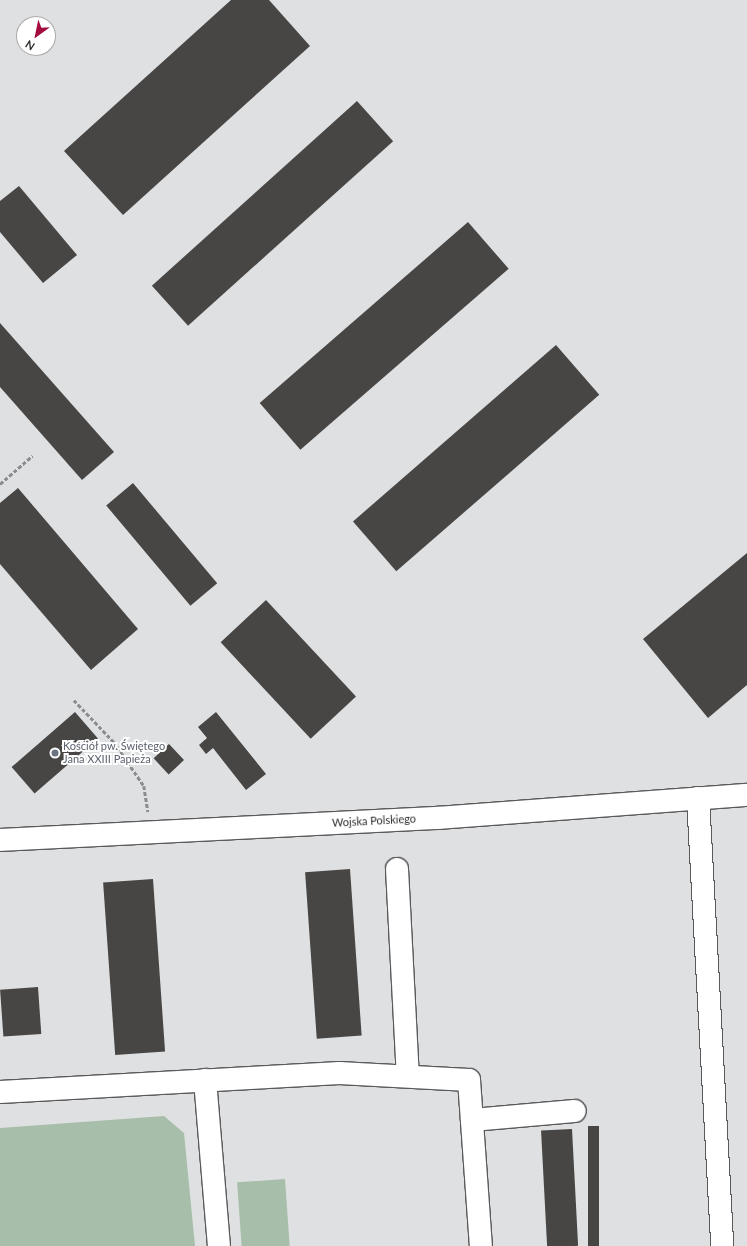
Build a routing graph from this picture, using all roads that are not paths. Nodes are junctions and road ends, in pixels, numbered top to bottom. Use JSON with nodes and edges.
{"nodes":[{"id":1,"x":747,"y":795,"type":"edge"},
{"id":2,"x":698,"y":798,"type":"junction"},
{"id":3,"x":0,"y":840,"type":"edge"},
{"id":4,"x":398,"y":869,"type":"dead end"},
{"id":5,"x":408,"y":1076,"type":"junction"},
{"id":6,"x":204,"y":1080,"type":"junction"},
{"id":7,"x":0,"y":1092,"type":"edge"},
{"id":8,"x":575,"y":1111,"type":"dead end"},
{"id":9,"x":472,"y":1120,"type":"junction"},
{"id":10,"x":219,"y":1246,"type":"edge"},
{"id":11,"x":480,"y":1246,"type":"edge"},
{"id":12,"x":722,"y":1246,"type":"edge"}],
"edges":[{"from":1,"to":2,"type":"street","name":"Wojska Polskiego"},
{"from":2,"to":3,"type":"street","name":"Wojska Polskiego"},
{"from":2,"to":12,"type":"street"},
{"from":4,"to":5,"type":"street"},
{"from":5,"to":6,"type":"street"},
{"from":5,"to":9,"type":"street"},
{"from":6,"to":7,"type":"street"},
{"from":6,"to":10,"type":"street"},
{"from":8,"to":9,"type":"street"},
{"from":9,"to":11,"type":"street"}]}
